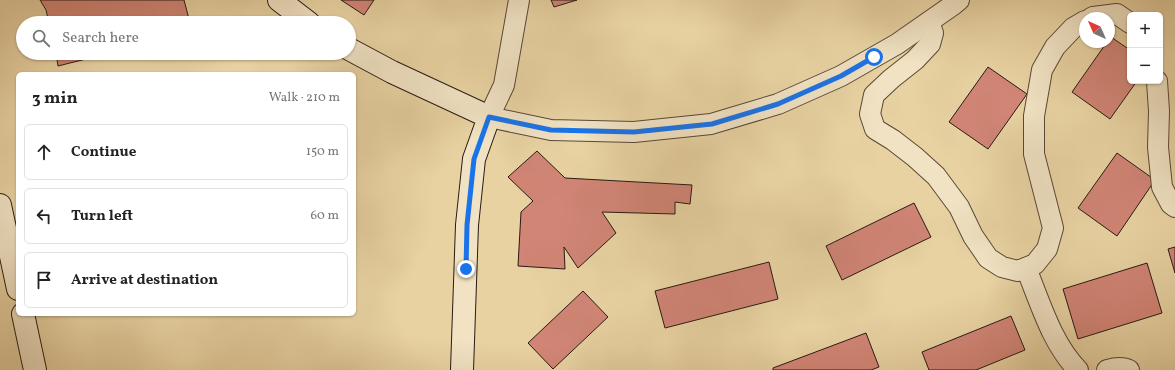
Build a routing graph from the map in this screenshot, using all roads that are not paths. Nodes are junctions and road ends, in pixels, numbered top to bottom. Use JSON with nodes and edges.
{"nodes":[{"id":1,"x":279,"y":0,"type":"edge"},
{"id":2,"x":519,"y":0,"type":"edge"},
{"id":3,"x":959,"y":0,"type":"edge"},
{"id":4,"x":1115,"y":14,"type":"edge"},
{"id":5,"x":300,"y":16,"type":"edge"},
{"id":6,"x":1127,"y":21,"type":"edge"},
{"id":7,"x":929,"y":22,"type":"junction"},
{"id":8,"x":1079,"y":24,"type":"edge"},
{"id":9,"x":356,"y":53,"type":"edge"},
{"id":10,"x":1158,"y":84,"type":"edge"},
{"id":11,"x":489,"y":117,"type":"junction"},
{"id":12,"x":0,"y":205,"type":"edge"},
{"id":13,"x":1175,"y":207,"type":"edge"},
{"id":14,"x":1026,"y":268,"type":"junction"},
{"id":15,"x":16,"y":280,"type":"edge"},
{"id":16,"x":23,"y":316,"type":"edge"},
{"id":17,"x":35,"y":370,"type":"edge"},
{"id":18,"x":462,"y":370,"type":"edge"},
{"id":19,"x":1078,"y":370,"type":"edge"},
{"id":20,"x":1107,"y":370,"type":"edge"},
{"id":21,"x":1129,"y":370,"type":"edge"}],
"edges":[{"from":1,"to":5,"type":"street"},
{"from":2,"to":11,"type":"street"},
{"from":3,"to":7,"type":"street"},
{"from":4,"to":6,"type":"street"},
{"from":7,"to":11,"type":"street"},
{"from":7,"to":14,"type":"street"},
{"from":8,"to":14,"type":"street"},
{"from":9,"to":11,"type":"street"},
{"from":10,"to":13,"type":"street"},
{"from":11,"to":18,"type":"street"},
{"from":12,"to":15,"type":"street"},
{"from":14,"to":19,"type":"street"},
{"from":16,"to":17,"type":"street"},
{"from":20,"to":21,"type":"street"}]}
